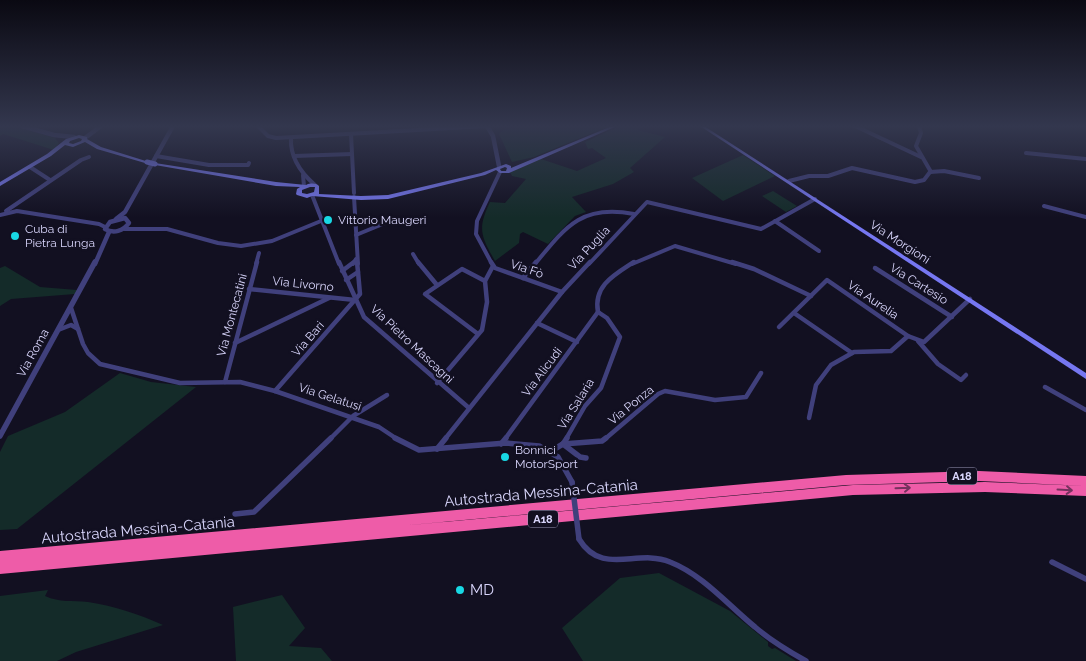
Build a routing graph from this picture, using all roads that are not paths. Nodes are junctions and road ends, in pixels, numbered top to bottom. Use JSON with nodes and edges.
{"nodes":[{"id":1,"x":156,"y":156,"type":"edge"},
{"id":2,"x":294,"y":156,"type":"edge"},
{"id":3,"x":46,"y":157,"type":"edge"},
{"id":4,"x":89,"y":157,"type":"dead end"},
{"id":5,"x":129,"y":157,"type":"edge"},
{"id":6,"x":161,"y":157,"type":"edge"},
{"id":7,"x":352,"y":157,"type":"edge"},
{"id":8,"x":499,"y":157,"type":"edge"},
{"id":9,"x":540,"y":157,"type":"edge"},
{"id":10,"x":752,"y":157,"type":"edge"},
{"id":11,"x":921,"y":157,"type":"edge"},
{"id":12,"x":1064,"y":157,"type":"edge"},
{"id":13,"x":1086,"y":159,"type":"edge"},
{"id":14,"x":249,"y":163,"type":"dead end"},
{"id":15,"x":30,"y":166,"type":"junction"},
{"id":16,"x":502,"y":169,"type":"junction"},
{"id":17,"x":931,"y":172,"type":"junction"},
{"id":18,"x":303,"y":175,"type":"junction"},
{"id":19,"x":979,"y":178,"type":"dead end"},
{"id":20,"x":50,"y":180,"type":"junction"},
{"id":21,"x":789,"y":181,"type":"junction"},
{"id":22,"x":0,"y":184,"type":"edge"},
{"id":23,"x":276,"y":184,"type":"junction"},
{"id":24,"x":304,"y":184,"type":"junction"},
{"id":25,"x":316,"y":186,"type":"junction"},
{"id":26,"x":300,"y":194,"type":"junction"},
{"id":27,"x":313,"y":195,"type":"junction"},
{"id":28,"x":354,"y":195,"type":"junction"},
{"id":29,"x":342,"y":196,"type":"junction"},
{"id":30,"x":815,"y":199,"type":"junction"},
{"id":31,"x":315,"y":205,"type":"junction"},
{"id":32,"x":1044,"y":206,"type":"dead end"},
{"id":33,"x":0,"y":214,"type":"edge"},
{"id":34,"x":634,"y":214,"type":"junction"},
{"id":35,"x":1086,"y":217,"type":"edge"},
{"id":36,"x":126,"y":218,"type":"junction"},
{"id":37,"x":395,"y":218,"type":"dead end"},
{"id":38,"x":115,"y":220,"type":"junction"},
{"id":39,"x":321,"y":221,"type":"junction"},
{"id":40,"x":775,"y":221,"type":"junction"},
{"id":41,"x":99,"y":224,"type":"junction"},
{"id":42,"x":140,"y":227,"type":"junction"},
{"id":43,"x":124,"y":229,"type":"junction"},
{"id":44,"x":107,"y":230,"type":"junction"},
{"id":45,"x":118,"y":231,"type":"junction"},
{"id":46,"x":356,"y":235,"type":"junction"},
{"id":47,"x":105,"y":245,"type":"junction"},
{"id":48,"x":819,"y":251,"type":"dead end"},
{"id":49,"x":259,"y":253,"type":"dead end"},
{"id":50,"x":413,"y":254,"type":"dead end"},
{"id":51,"x":357,"y":258,"type":"junction"},
{"id":52,"x":493,"y":266,"type":"junction"},
{"id":53,"x":875,"y":268,"type":"dead end"},
{"id":54,"x":342,"y":271,"type":"junction"},
{"id":55,"x":358,"y":272,"type":"junction"},
{"id":56,"x":523,"y":278,"type":"junction"},
{"id":57,"x":346,"y":280,"type":"junction"},
{"id":58,"x":485,"y":282,"type":"junction"},
{"id":59,"x":437,"y":285,"type":"junction"},
{"id":60,"x":249,"y":289,"type":"junction"},
{"id":61,"x":562,"y":292,"type":"junction"},
{"id":62,"x":811,"y":296,"type":"junction"},
{"id":63,"x":330,"y":297,"type":"junction"},
{"id":64,"x":970,"y":299,"type":"junction"},
{"id":65,"x":355,"y":300,"type":"junction"},
{"id":66,"x":71,"y":308,"type":"junction"},
{"id":67,"x":598,"y":312,"type":"junction"},
{"id":68,"x":794,"y":313,"type":"junction"},
{"id":69,"x":952,"y":317,"type":"junction"},
{"id":70,"x":537,"y":323,"type":"junction"},
{"id":71,"x":779,"y":328,"type":"dead end"},
{"id":72,"x":58,"y":330,"type":"junction"},
{"id":73,"x":79,"y":330,"type":"junction"},
{"id":74,"x":478,"y":334,"type":"junction"},
{"id":75,"x":908,"y":336,"type":"junction"},
{"id":76,"x":918,"y":341,"type":"junction"},
{"id":77,"x":577,"y":342,"type":"junction"},
{"id":78,"x":235,"y":343,"type":"junction"},
{"id":79,"x":852,"y":353,"type":"junction"},
{"id":80,"x":761,"y":373,"type":"dead end"},
{"id":81,"x":966,"y":375,"type":"dead end"},
{"id":82,"x":1086,"y":376,"type":"edge"},
{"id":83,"x":225,"y":382,"type":"junction"},
{"id":84,"x":437,"y":383,"type":"junction"},
{"id":85,"x":1045,"y":386,"type":"dead end"},
{"id":86,"x":276,"y":391,"type":"junction"},
{"id":87,"x":387,"y":395,"type":"dead end"},
{"id":88,"x":469,"y":408,"type":"junction"},
{"id":89,"x":1086,"y":410,"type":"edge"},
{"id":90,"x":353,"y":416,"type":"junction"},
{"id":91,"x":809,"y":418,"type":"dead end"},
{"id":92,"x":0,"y":436,"type":"edge"},
{"id":93,"x":501,"y":444,"type":"junction"},
{"id":94,"x":563,"y":444,"type":"junction"},
{"id":95,"x":437,"y":449,"type":"junction"},
{"id":96,"x":551,"y":451,"type":"junction"},
{"id":97,"x":586,"y":458,"type":"dead end"},
{"id":98,"x":896,"y":478,"type":"junction"},
{"id":99,"x":1086,"y":481,"type":"edge"},
{"id":100,"x":1086,"y":491,"type":"edge"},
{"id":101,"x":235,"y":514,"type":"dead end"},
{"id":102,"x":0,"y":557,"type":"edge"},
{"id":103,"x":0,"y":561,"type":"edge"},
{"id":104,"x":1052,"y":562,"type":"dead end"},
{"id":105,"x":0,"y":568,"type":"edge"},
{"id":106,"x":1086,"y":579,"type":"edge"},
{"id":107,"x":806,"y":661,"type":"edge"}],
"edges":[{"from":1,"to":36,"type":"street"},
{"from":2,"to":18,"type":"street"},
{"from":3,"to":15,"type":"main road"},
{"from":4,"to":20,"type":"street"},
{"from":5,"to":23,"type":"main road","bridge":true},
{"from":6,"to":14,"type":"street"},
{"from":7,"to":28,"type":"street"},
{"from":8,"to":16,"type":"street"},
{"from":9,"to":16,"type":"main road"},
{"from":10,"to":21,"type":"main road","name":"Via Morgioni"},
{"from":11,"to":17,"type":"street"},
{"from":12,"to":13,"type":"street"},
{"from":15,"to":20,"type":"street"},
{"from":15,"to":22,"type":"main road"},
{"from":16,"to":28,"type":"main road"},
{"from":16,"to":52,"type":"street","name":"Via Fò"},
{"from":17,"to":19,"type":"street"},
{"from":17,"to":21,"type":"street"},
{"from":18,"to":24,"type":"street"},
{"from":18,"to":25,"type":"street"},
{"from":20,"to":33,"type":"street"},
{"from":21,"to":30,"type":"main road","name":"Via Morgioni"},
{"from":23,"to":24,"type":"main road"},
{"from":23,"to":26,"type":"main road"},
{"from":24,"to":25,"type":"main road"},
{"from":24,"to":26,"type":"main road"},
{"from":25,"to":27,"type":"main road"},
{"from":25,"to":29,"type":"main road"},
{"from":26,"to":27,"type":"main road"},
{"from":26,"to":31,"type":"street"},
{"from":27,"to":29,"type":"main road"},
{"from":27,"to":31,"type":"street","name":"Via Pietro Mascagni"},
{"from":28,"to":29,"type":"main road"},
{"from":28,"to":46,"type":"street"},
{"from":30,"to":40,"type":"street","name":"Via Puglia"},
{"from":30,"to":64,"type":"main road","name":"Via Morgioni"},
{"from":31,"to":39,"type":"street","name":"Via Pietro Mascagni"},
{"from":32,"to":35,"type":"street"},
{"from":33,"to":41,"type":"street"},
{"from":34,"to":40,"type":"street","name":"Via Puglia"},
{"from":34,"to":56,"type":"street"},
{"from":34,"to":61,"type":"street","name":"Via Puglia"},
{"from":36,"to":38,"type":"street"},
{"from":36,"to":42,"type":"street"},
{"from":36,"to":43,"type":"street"},
{"from":37,"to":46,"type":"street"},
{"from":38,"to":41,"type":"street"},
{"from":38,"to":44,"type":"street"},
{"from":39,"to":42,"type":"street"},
{"from":39,"to":54,"type":"street","name":"Via Pietro Mascagni"},
{"from":40,"to":48,"type":"street"},
{"from":41,"to":44,"type":"street"},
{"from":42,"to":43,"type":"street"},
{"from":43,"to":45,"type":"street"},
{"from":44,"to":45,"type":"street"},
{"from":44,"to":47,"type":"street"},
{"from":45,"to":47,"type":"street"},
{"from":46,"to":51,"type":"street"},
{"from":47,"to":66,"type":"street","name":"Via Roma"},
{"from":49,"to":60,"type":"street","name":"Via Montecatini"},
{"from":50,"to":59,"type":"street"},
{"from":51,"to":54,"type":"street"},
{"from":51,"to":55,"type":"street"},
{"from":52,"to":56,"type":"street","name":"Via Fò"},
{"from":52,"to":58,"type":"street"},
{"from":53,"to":69,"type":"street","name":"Via Cartesio"},
{"from":54,"to":57,"type":"street","name":"Via Pietro Mascagni"},
{"from":55,"to":57,"type":"street"},
{"from":55,"to":65,"type":"street"},
{"from":56,"to":61,"type":"street","name":"Via Fò"},
{"from":57,"to":65,"type":"street","name":"Via Pietro Mascagni"},
{"from":58,"to":59,"type":"street"},
{"from":58,"to":74,"type":"street"},
{"from":59,"to":74,"type":"street"},
{"from":60,"to":63,"type":"street","name":"Via Livorno"},
{"from":60,"to":78,"type":"street","name":"Via Montecatini"},
{"from":61,"to":70,"type":"street","name":"Via Puglia"},
{"from":62,"to":67,"type":"street"},
{"from":62,"to":68,"type":"street"},
{"from":62,"to":75,"type":"street","name":"Via Aurelia"},
{"from":63,"to":65,"type":"street","name":"Via Livorno"},
{"from":63,"to":78,"type":"street"},
{"from":64,"to":69,"type":"street"},
{"from":64,"to":82,"type":"main road","name":"Via Morgioni"},
{"from":65,"to":84,"type":"street","name":"Via Pietro Mascagni"},
{"from":65,"to":86,"type":"street","name":"Via Bari"},
{"from":66,"to":72,"type":"street","name":"Via Roma"},
{"from":66,"to":73,"type":"street","name":"Via Gelatusi"},
{"from":67,"to":77,"type":"street","name":"Via Alicudi"},
{"from":67,"to":94,"type":"street","name":"Via Salaria"},
{"from":68,"to":71,"type":"street"},
{"from":68,"to":79,"type":"street"},
{"from":69,"to":76,"type":"street"},
{"from":70,"to":77,"type":"street"},
{"from":70,"to":88,"type":"street","name":"Via Puglia"},
{"from":72,"to":73,"type":"street"},
{"from":72,"to":92,"type":"street","name":"Via Roma"},
{"from":73,"to":83,"type":"street","name":"Via Gelatusi"},
{"from":74,"to":84,"type":"street"},
{"from":75,"to":76,"type":"street","name":"Via Aurelia"},
{"from":75,"to":79,"type":"street"},
{"from":76,"to":81,"type":"street"},
{"from":77,"to":93,"type":"street","name":"Via Alicudi"},
{"from":78,"to":83,"type":"street","name":"Via Montecatini"},
{"from":79,"to":91,"type":"street"},
{"from":80,"to":94,"type":"street","name":"Via Ponza"},
{"from":83,"to":86,"type":"street","name":"Via Gelatusi"},
{"from":84,"to":88,"type":"street","name":"Via Pietro Mascagni"},
{"from":85,"to":89,"type":"street"},
{"from":86,"to":90,"type":"street","name":"Via Gelatusi"},
{"from":87,"to":90,"type":"street"},
{"from":88,"to":95,"type":"street","name":"Via Puglia"},
{"from":90,"to":95,"type":"street","name":"Via Gelatusi"},
{"from":90,"to":101,"type":"street"},
{"from":93,"to":95,"type":"street","name":"Via Gelatusi"},
{"from":93,"to":96,"type":"street","name":"Via Gelatusi"},
{"from":94,"to":96,"type":"street","name":"Via Salaria"},
{"from":94,"to":97,"type":"street"},
{"from":96,"to":107,"type":"street","bridge":true},
{"from":98,"to":99,"type":"highway","name":"Autostrada Messina-Catania","number":"A18"},
{"from":98,"to":102,"type":"highway","name":"Autostrada Messina-Catania","number":"A18"},
{"from":98,"to":103,"type":"highway"},
{"from":105,"to":100,"type":"highway","name":"Autostrada Messina-Catania","number":"A18","one_way":true},
{"from":104,"to":106,"type":"street"}]}
